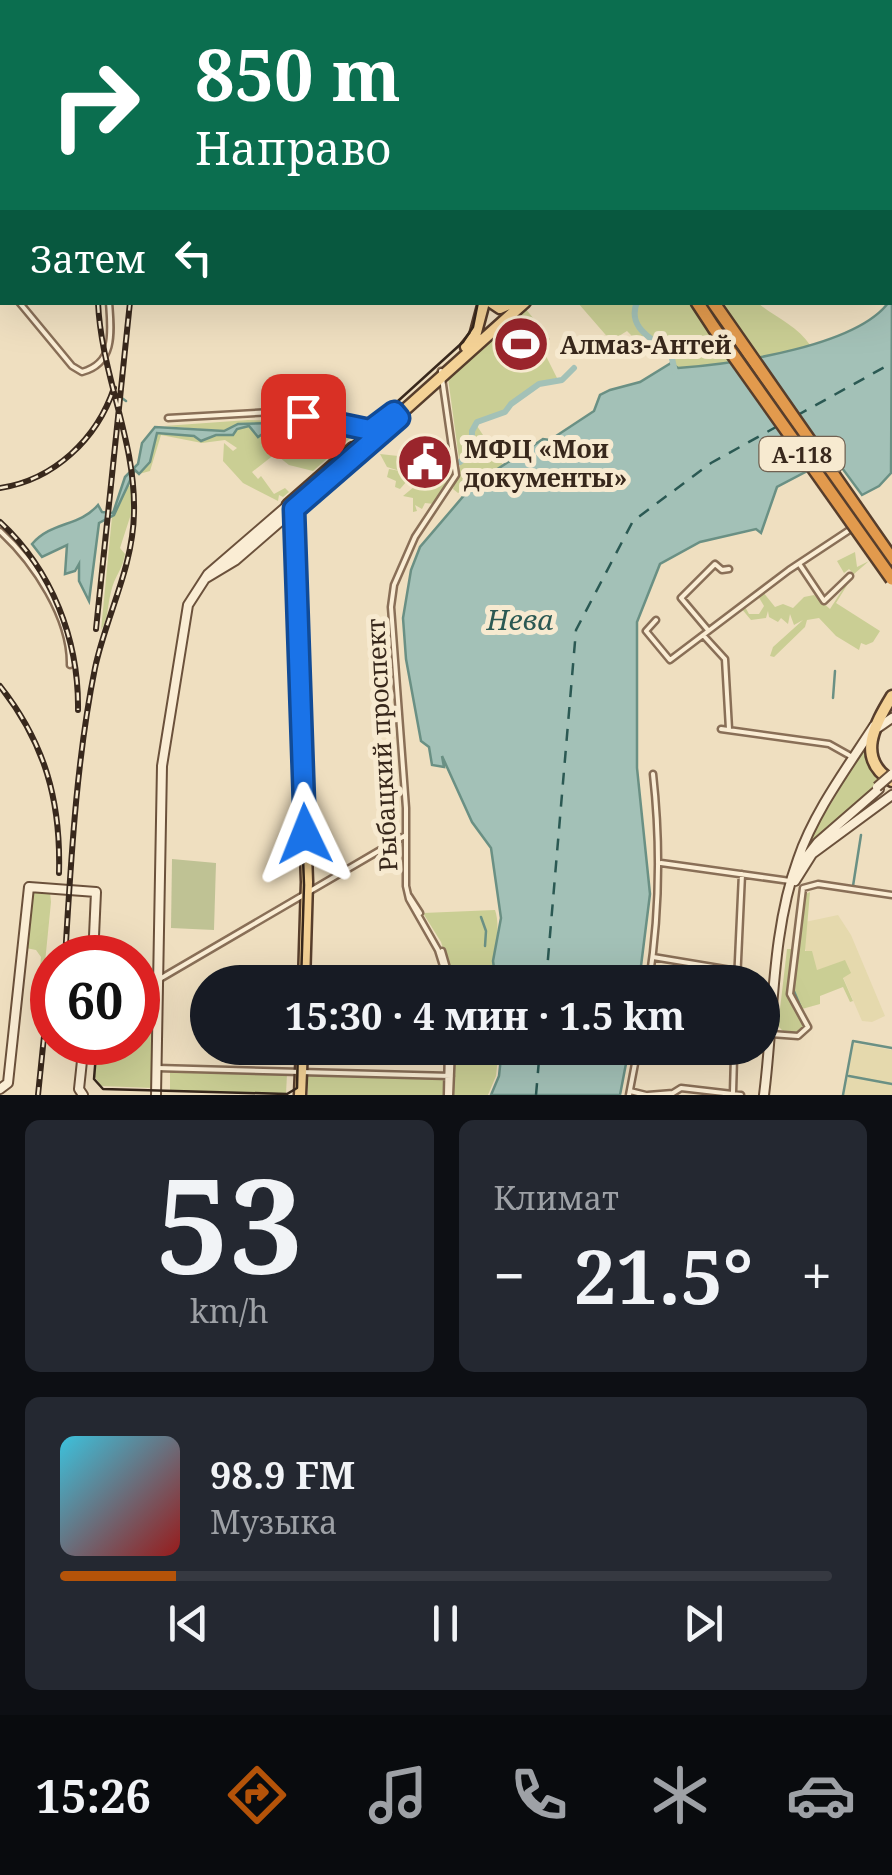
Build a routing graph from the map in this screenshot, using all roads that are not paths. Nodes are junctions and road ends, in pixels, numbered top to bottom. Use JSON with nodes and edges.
{"nodes":[{"id":1,"x":21,"y":305,"type":"edge"},
{"id":2,"x":109,"y":305,"type":"edge"},
{"id":3,"x":486,"y":305,"type":"edge"},
{"id":4,"x":511,"y":305,"type":"edge"},
{"id":5,"x":521,"y":305,"type":"edge"},
{"id":6,"x":700,"y":305,"type":"edge"},
{"id":7,"x":714,"y":305,"type":"edge"},
{"id":8,"x":720,"y":324,"type":"junction"},
{"id":9,"x":478,"y":340,"type":"junction"},
{"id":10,"x":441,"y":374,"type":"junction"},
{"id":11,"x":397,"y":415,"type":"junction"},
{"id":12,"x":168,"y":418,"type":"dead end"},
{"id":13,"x":366,"y":433,"type":"junction"},
{"id":14,"x":340,"y":464,"type":"junction"},
{"id":15,"x":290,"y":509,"type":"junction"},
{"id":16,"x":0,"y":531,"type":"edge"},
{"id":17,"x":892,"y":562,"type":"edge"},
{"id":18,"x":799,"y":563,"type":"junction"},
{"id":19,"x":729,"y":569,"type":"dead end"},
{"id":20,"x":850,"y":576,"type":"dead end"},
{"id":21,"x":892,"y":579,"type":"edge"},
{"id":22,"x":656,"y":620,"type":"dead end"},
{"id":23,"x":708,"y":630,"type":"junction"},
{"id":24,"x":703,"y":635,"type":"junction"},
{"id":25,"x":70,"y":665,"type":"dead end"},
{"id":26,"x":892,"y":696,"type":"edge"},
{"id":27,"x":879,"y":718,"type":"junction"},
{"id":28,"x":892,"y":718,"type":"edge"},
{"id":29,"x":722,"y":729,"type":"dead end"},
{"id":30,"x":729,"y":729,"type":"junction"},
{"id":31,"x":854,"y":758,"type":"junction"},
{"id":32,"x":653,"y":774,"type":"dead end"},
{"id":33,"x":892,"y":778,"type":"edge"},
{"id":34,"x":878,"y":788,"type":"junction"},
{"id":35,"x":892,"y":795,"type":"edge"},
{"id":36,"x":406,"y":834,"type":"junction"},
{"id":37,"x":661,"y":862,"type":"junction"},
{"id":38,"x":796,"y":862,"type":"junction"},
{"id":39,"x":742,"y":874,"type":"junction"},
{"id":40,"x":793,"y":881,"type":"junction"},
{"id":41,"x":304,"y":892,"type":"junction"},
{"id":42,"x":892,"y":895,"type":"edge"},
{"id":43,"x":95,"y":935,"type":"edge"},
{"id":44,"x":159,"y":935,"type":"edge"},
{"id":45,"x":653,"y":957,"type":"junction"},
{"id":46,"x":302,"y":965,"type":"edge"},
{"id":47,"x":443,"y":965,"type":"edge"},
{"id":48,"x":651,"y":965,"type":"edge"},
{"id":49,"x":701,"y":965,"type":"edge"},
{"id":50,"x":737,"y":965,"type":"edge"},
{"id":51,"x":780,"y":965,"type":"edge"},
{"id":52,"x":780,"y":971,"type":"edge"},
{"id":53,"x":160,"y":979,"type":"edge"},
{"id":54,"x":780,"y":1035,"type":"edge"},
{"id":55,"x":81,"y":1065,"type":"edge"},
{"id":56,"x":157,"y":1065,"type":"edge"},
{"id":57,"x":298,"y":1065,"type":"edge"},
{"id":58,"x":449,"y":1065,"type":"edge"},
{"id":59,"x":635,"y":1065,"type":"edge"},
{"id":60,"x":734,"y":1065,"type":"edge"},
{"id":61,"x":768,"y":1065,"type":"edge"},
{"id":62,"x":157,"y":1068,"type":"junction"},
{"id":63,"x":298,"y":1072,"type":"junction"},
{"id":64,"x":449,"y":1076,"type":"junction"},
{"id":65,"x":0,"y":1088,"type":"edge"},
{"id":66,"x":630,"y":1093,"type":"edge"},
{"id":67,"x":80,"y":1094,"type":"edge"},
{"id":68,"x":733,"y":1094,"type":"edge"},
{"id":69,"x":158,"y":1095,"type":"edge"},
{"id":70,"x":298,"y":1095,"type":"edge"},
{"id":71,"x":448,"y":1095,"type":"edge"},
{"id":72,"x":647,"y":1095,"type":"edge"},
{"id":73,"x":741,"y":1095,"type":"edge"},
{"id":74,"x":765,"y":1095,"type":"edge"}],
"edges":[{"from":1,"to":2,"type":"street"},
{"from":3,"to":9,"type":"main road"},
{"from":4,"to":9,"type":"main road"},
{"from":5,"to":9,"type":"main road"},
{"from":6,"to":8,"type":"highway","number":"А-118"},
{"from":7,"to":8,"type":"highway","number":"А-118"},
{"from":8,"to":17,"type":"highway","number":"А-118"},
{"from":8,"to":21,"type":"highway","number":"А-118","bridge":true},
{"from":9,"to":10,"type":"main road"},
{"from":10,"to":11,"type":"main road"},
{"from":10,"to":36,"type":"street","name":"Рыбацкий проспект"},
{"from":11,"to":13,"type":"main road"},
{"from":11,"to":14,"type":"main road"},
{"from":12,"to":13,"type":"street"},
{"from":13,"to":14,"type":"main road"},
{"from":14,"to":15,"type":"main road"},
{"from":15,"to":41,"type":"main road"},
{"from":15,"to":44,"type":"street"},
{"from":16,"to":25,"type":"street"},
{"from":17,"to":18,"type":"street"},
{"from":18,"to":20,"type":"street"},
{"from":18,"to":23,"type":"street"},
{"from":19,"to":23,"type":"street"},
{"from":22,"to":24,"type":"street"},
{"from":23,"to":24,"type":"street"},
{"from":24,"to":30,"type":"street"},
{"from":26,"to":27,"type":"main road"},
{"from":27,"to":31,"type":"street"},
{"from":27,"to":33,"type":"main road"},
{"from":28,"to":33,"type":"street"},
{"from":29,"to":30,"type":"street"},
{"from":30,"to":31,"type":"street"},
{"from":31,"to":38,"type":"street"},
{"from":32,"to":37,"type":"street"},
{"from":33,"to":34,"type":"street","bridge":true},
{"from":34,"to":38,"type":"street"},
{"from":34,"to":40,"type":"street"},
{"from":35,"to":40,"type":"street"},
{"from":36,"to":41,"type":"street"},
{"from":36,"to":47,"type":"street","name":"Рыбацкий проспект"},
{"from":37,"to":39,"type":"street"},
{"from":37,"to":45,"type":"street"},
{"from":38,"to":40,"type":"street"},
{"from":39,"to":40,"type":"street"},
{"from":39,"to":50,"type":"street"},
{"from":40,"to":51,"type":"street"},
{"from":40,"to":52,"type":"street"},
{"from":41,"to":46,"type":"main road"},
{"from":41,"to":53,"type":"street"},
{"from":42,"to":54,"type":"street"},
{"from":43,"to":65,"type":"street"},
{"from":45,"to":48,"type":"street"},
{"from":45,"to":49,"type":"street"},
{"from":55,"to":67,"type":"street"},
{"from":56,"to":62,"type":"street"},
{"from":57,"to":63,"type":"main road"},
{"from":58,"to":64,"type":"street"},
{"from":59,"to":66,"type":"street"},
{"from":60,"to":68,"type":"street"},
{"from":61,"to":74,"type":"street"},
{"from":62,"to":63,"type":"street"},
{"from":62,"to":69,"type":"street"},
{"from":63,"to":64,"type":"street"},
{"from":63,"to":70,"type":"main road"},
{"from":64,"to":71,"type":"street"},
{"from":66,"to":72,"type":"street"},
{"from":68,"to":72,"type":"street"},
{"from":68,"to":73,"type":"street"}]}
